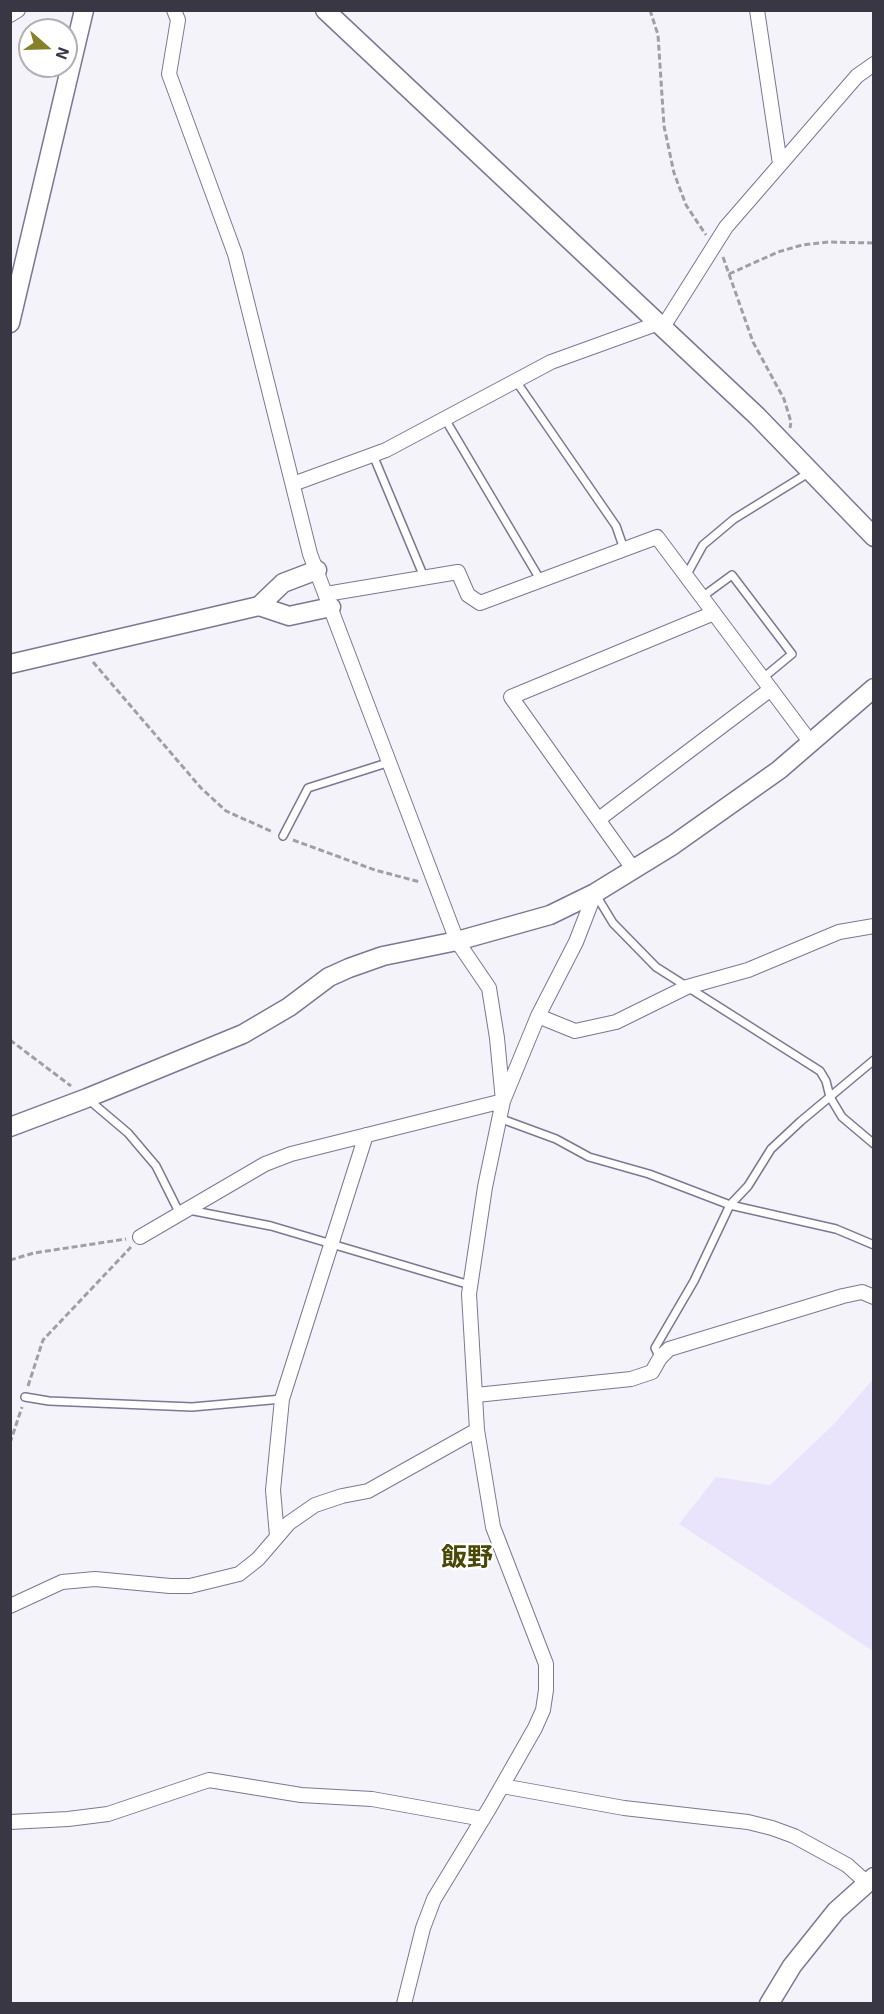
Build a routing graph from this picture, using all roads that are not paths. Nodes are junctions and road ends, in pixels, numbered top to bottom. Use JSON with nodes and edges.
{"nodes":[{"id":1,"x":18,"y":10,"type":"edge"},
{"id":2,"x":84,"y":10,"type":"edge"},
{"id":3,"x":174,"y":10,"type":"edge"},
{"id":4,"x":325,"y":10,"type":"edge"},
{"id":5,"x":757,"y":10,"type":"edge"},
{"id":6,"x":10,"y":15,"type":"edge"},
{"id":7,"x":873,"y":64,"type":"edge"},
{"id":8,"x":780,"y":164,"type":"junction"},
{"id":9,"x":10,"y":323,"type":"edge"},
{"id":10,"x":661,"y":325,"type":"junction"},
{"id":11,"x":516,"y":381,"type":"junction"},
{"id":12,"x":445,"y":418,"type":"junction"},
{"id":13,"x":373,"y":454,"type":"junction"},
{"id":14,"x":810,"y":472,"type":"junction"},
{"id":15,"x":293,"y":484,"type":"junction"},
{"id":16,"x":872,"y":532,"type":"edge"},
{"id":17,"x":624,"y":549,"type":"junction"},
{"id":18,"x":317,"y":570,"type":"junction"},
{"id":19,"x":686,"y":576,"type":"junction"},
{"id":20,"x":424,"y":577,"type":"junction"},
{"id":21,"x":541,"y":581,"type":"junction"},
{"id":22,"x":702,"y":597,"type":"junction"},
{"id":23,"x":329,"y":600,"type":"junction"},
{"id":24,"x":259,"y":606,"type":"junction"},
{"id":25,"x":714,"y":613,"type":"junction"},
{"id":26,"x":10,"y":664,"type":"edge"},
{"id":27,"x":767,"y":684,"type":"junction"},
{"id":28,"x":873,"y":688,"type":"edge"},
{"id":29,"x":811,"y":743,"type":"junction"},
{"id":30,"x":390,"y":762,"type":"junction"},
{"id":31,"x":599,"y":819,"type":"junction"},
{"id":32,"x":283,"y":836,"type":"road end"},
{"id":33,"x":634,"y":870,"type":"junction"},
{"id":34,"x":595,"y":893,"type":"junction"},
{"id":35,"x":873,"y":926,"type":"edge"},
{"id":36,"x":457,"y":941,"type":"junction"},
{"id":37,"x":687,"y":987,"type":"junction"},
{"id":38,"x":538,"y":1017,"type":"junction"},
{"id":39,"x":873,"y":1060,"type":"edge"},
{"id":40,"x":830,"y":1097,"type":"junction"},
{"id":41,"x":87,"y":1098,"type":"junction"},
{"id":42,"x":503,"y":1101,"type":"junction"},
{"id":43,"x":499,"y":1118,"type":"junction"},
{"id":44,"x":10,"y":1126,"type":"edge"},
{"id":45,"x":366,"y":1135,"type":"junction"},
{"id":46,"x":873,"y":1144,"type":"edge"},
{"id":47,"x":730,"y":1205,"type":"junction"},
{"id":48,"x":183,"y":1212,"type":"junction"},
{"id":49,"x":140,"y":1238,"type":"road end"},
{"id":50,"x":332,"y":1244,"type":"junction"},
{"id":51,"x":873,"y":1245,"type":"edge"},
{"id":52,"x":470,"y":1285,"type":"junction"},
{"id":53,"x":873,"y":1297,"type":"edge"},
{"id":54,"x":660,"y":1358,"type":"junction"},
{"id":55,"x":476,"y":1395,"type":"junction"},
{"id":56,"x":25,"y":1397,"type":"road end"},
{"id":57,"x":282,"y":1399,"type":"junction"},
{"id":58,"x":477,"y":1430,"type":"junction"},
{"id":59,"x":277,"y":1536,"type":"junction"},
{"id":60,"x":10,"y":1606,"type":"edge"},
{"id":61,"x":502,"y":1786,"type":"junction"},
{"id":62,"x":483,"y":1819,"type":"junction"},
{"id":63,"x":10,"y":1822,"type":"edge"},
{"id":64,"x":870,"y":1879,"type":"edge"},
{"id":65,"x":404,"y":2004,"type":"edge"},
{"id":66,"x":769,"y":2004,"type":"edge"}],
"edges":[{"from":1,"to":6,"type":"street"},
{"from":2,"to":9,"type":"street"},
{"from":3,"to":15,"type":"street"},
{"from":4,"to":10,"type":"street"},
{"from":5,"to":8,"type":"street"},
{"from":7,"to":8,"type":"street"},
{"from":8,"to":10,"type":"street"},
{"from":10,"to":11,"type":"street"},
{"from":10,"to":14,"type":"street"},
{"from":11,"to":12,"type":"street"},
{"from":11,"to":17,"type":"lane"},
{"from":12,"to":13,"type":"street"},
{"from":12,"to":21,"type":"lane"},
{"from":13,"to":15,"type":"street"},
{"from":13,"to":20,"type":"lane"},
{"from":14,"to":16,"type":"street"},
{"from":14,"to":19,"type":"lane"},
{"from":15,"to":18,"type":"street"},
{"from":17,"to":19,"type":"street"},
{"from":17,"to":21,"type":"street"},
{"from":18,"to":23,"type":"street"},
{"from":18,"to":24,"type":"street"},
{"from":19,"to":22,"type":"street"},
{"from":20,"to":21,"type":"street"},
{"from":20,"to":23,"type":"street"},
{"from":22,"to":25,"type":"street"},
{"from":22,"to":27,"type":"lane"},
{"from":23,"to":24,"type":"street"},
{"from":23,"to":30,"type":"street"},
{"from":24,"to":26,"type":"street"},
{"from":25,"to":27,"type":"street"},
{"from":25,"to":31,"type":"street"},
{"from":27,"to":29,"type":"street"},
{"from":27,"to":31,"type":"street"},
{"from":28,"to":29,"type":"street"},
{"from":29,"to":33,"type":"street"},
{"from":30,"to":32,"type":"lane"},
{"from":30,"to":36,"type":"street"},
{"from":31,"to":33,"type":"street"},
{"from":33,"to":34,"type":"street"},
{"from":34,"to":36,"type":"street"},
{"from":34,"to":37,"type":"lane"},
{"from":34,"to":38,"type":"street"},
{"from":35,"to":37,"type":"street"},
{"from":36,"to":41,"type":"street"},
{"from":36,"to":42,"type":"street"},
{"from":37,"to":38,"type":"street"},
{"from":37,"to":40,"type":"lane"},
{"from":38,"to":42,"type":"street"},
{"from":39,"to":40,"type":"lane"},
{"from":40,"to":46,"type":"lane"},
{"from":40,"to":47,"type":"lane"},
{"from":41,"to":44,"type":"street"},
{"from":41,"to":48,"type":"lane"},
{"from":42,"to":43,"type":"street"},
{"from":42,"to":45,"type":"street"},
{"from":43,"to":47,"type":"lane"},
{"from":43,"to":52,"type":"street"},
{"from":45,"to":48,"type":"street"},
{"from":45,"to":50,"type":"street"},
{"from":47,"to":51,"type":"lane"},
{"from":47,"to":54,"type":"lane"},
{"from":48,"to":49,"type":"street"},
{"from":48,"to":50,"type":"lane"},
{"from":50,"to":52,"type":"lane"},
{"from":50,"to":57,"type":"street"},
{"from":52,"to":55,"type":"street"},
{"from":53,"to":54,"type":"street"},
{"from":54,"to":55,"type":"street"},
{"from":55,"to":58,"type":"street"},
{"from":56,"to":57,"type":"lane"},
{"from":57,"to":59,"type":"street"},
{"from":58,"to":59,"type":"street"},
{"from":58,"to":61,"type":"street"},
{"from":59,"to":60,"type":"street"},
{"from":61,"to":62,"type":"street"},
{"from":61,"to":64,"type":"street"},
{"from":62,"to":63,"type":"street"},
{"from":62,"to":65,"type":"street"},
{"from":64,"to":66,"type":"street"}]}
